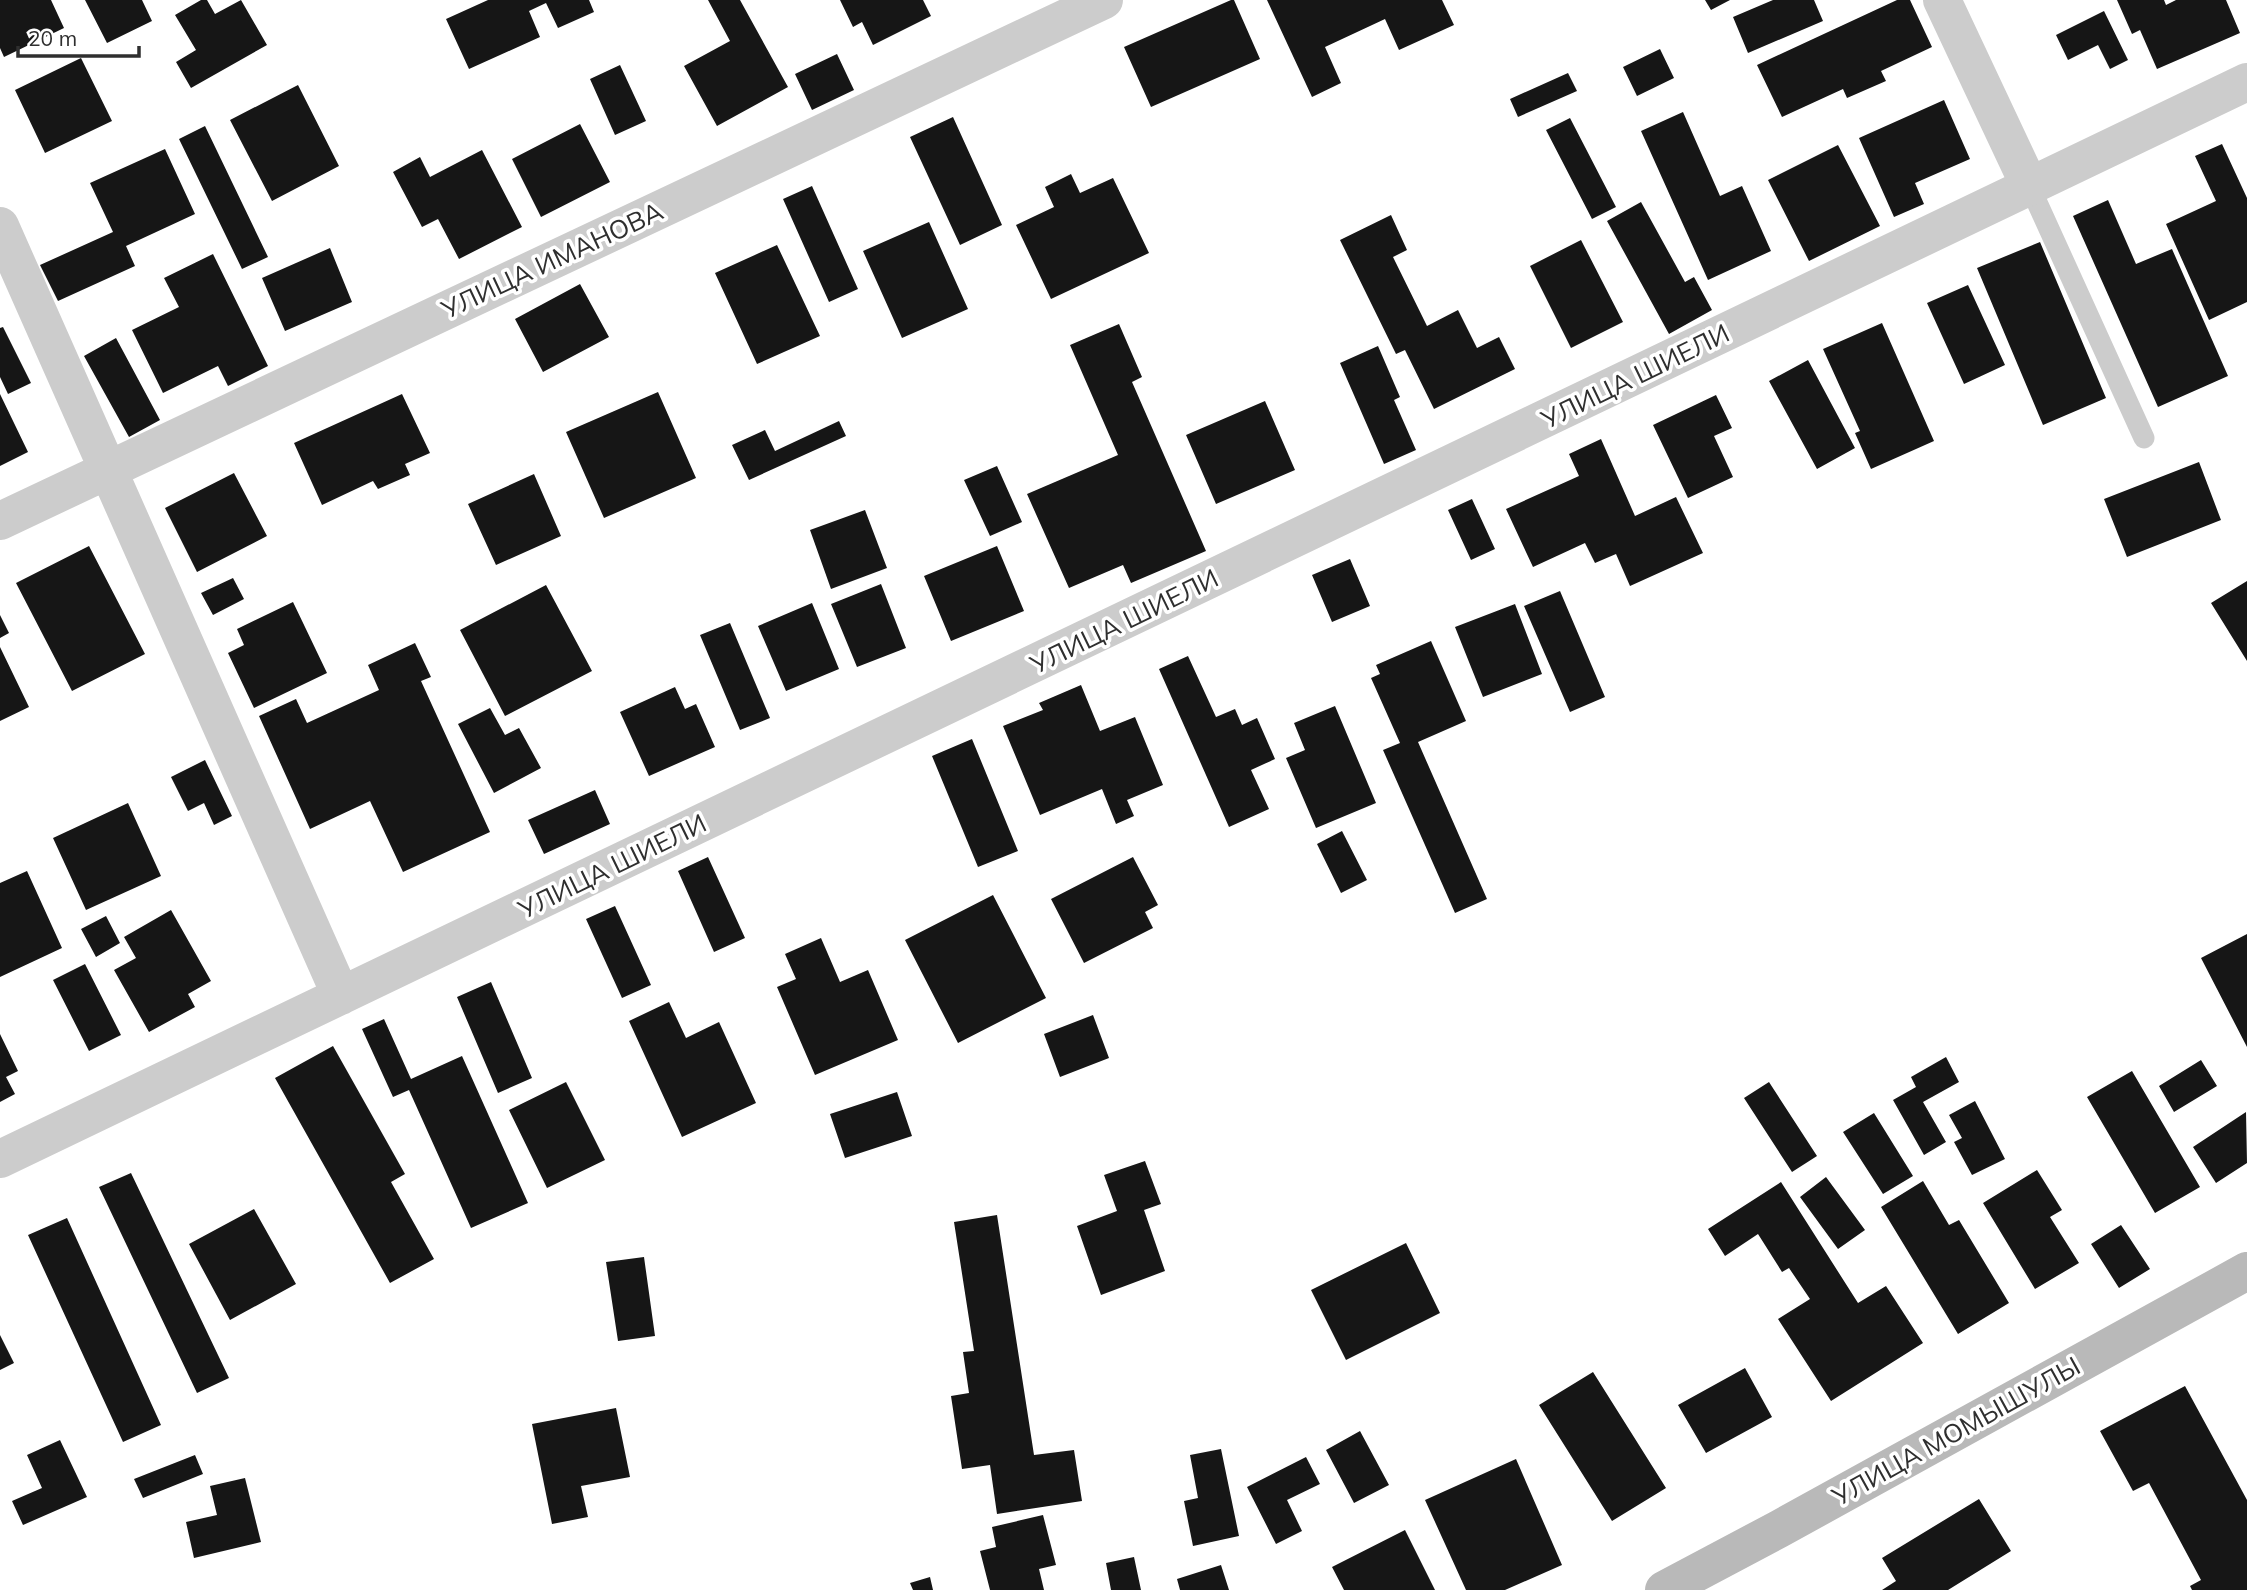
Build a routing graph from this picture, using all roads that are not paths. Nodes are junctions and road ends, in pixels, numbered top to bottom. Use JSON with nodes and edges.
{"nodes":[{"id":1,"x":1104,"y":0,"type":"edge"},
{"id":2,"x":1942,"y":0,"type":"edge"},
{"id":3,"x":2247,"y":82,"type":"edge"},
{"id":4,"x":2030,"y":187,"type":"junction"},
{"id":5,"x":0,"y":226,"type":"edge"},
{"id":6,"x":2144,"y":438,"type":"dead end"},
{"id":7,"x":109,"y":469,"type":"junction"},
{"id":8,"x":0,"y":521,"type":"edge"},
{"id":9,"x":341,"y":996,"type":"junction"},
{"id":10,"x":0,"y":1159,"type":"edge"},
{"id":11,"x":2247,"y":1271,"type":"edge"},
{"id":12,"x":1664,"y":1590,"type":"edge"}],
"edges":[{"from":1,"to":7,"type":"street","name":"УЛИЦА ИМАНОВА"},
{"from":2,"to":4,"type":"street"},
{"from":3,"to":4,"type":"street","name":"УЛИЦА ШИЕЛИ"},
{"from":4,"to":6,"type":"lane"},
{"from":4,"to":9,"type":"street","name":"УЛИЦА ШИЕЛИ"},
{"from":5,"to":7,"type":"street"},
{"from":7,"to":8,"type":"street","name":"УЛИЦА ИМАНОВА"},
{"from":7,"to":9,"type":"street"},
{"from":9,"to":10,"type":"street","name":"УЛИЦА ШИЕЛИ"},
{"from":11,"to":12,"type":"street","name":"УЛИЦА МОМЫШУЛЫ"}]}
